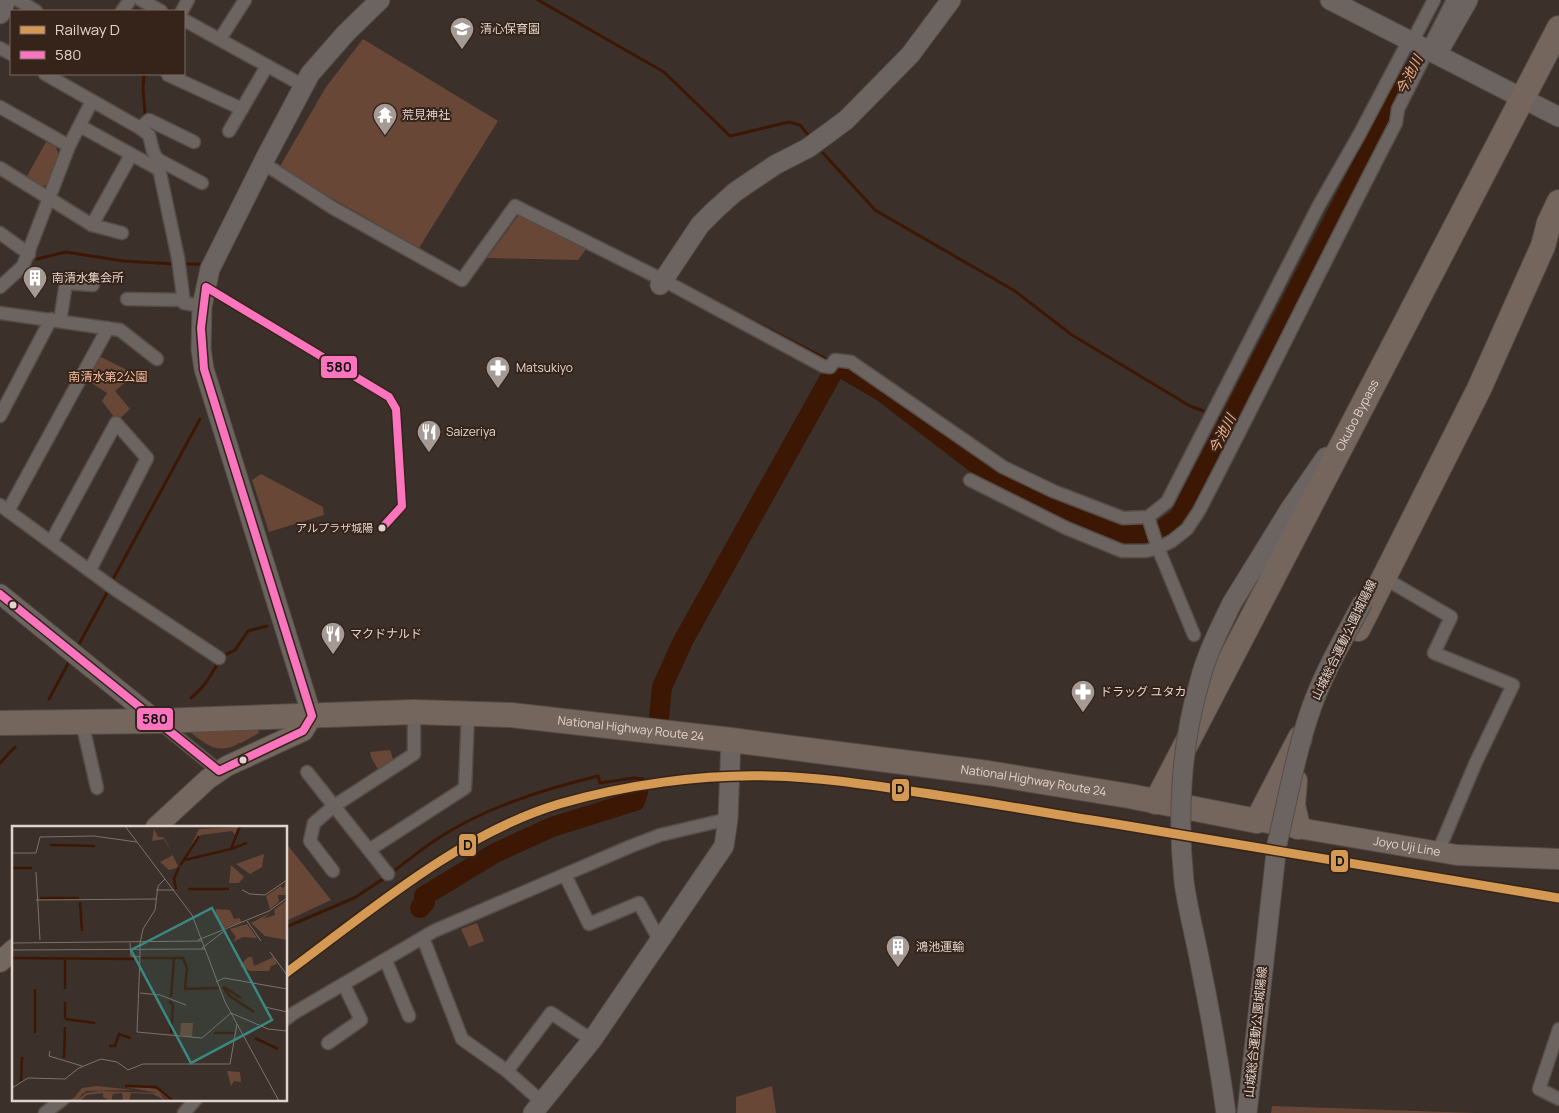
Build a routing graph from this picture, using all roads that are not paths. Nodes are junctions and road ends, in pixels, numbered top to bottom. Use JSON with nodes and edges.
{"nodes":[{"id":1,"x":6,"y":0,"type":"edge"},
{"id":2,"x":18,"y":0,"type":"edge"},
{"id":3,"x":141,"y":0,"type":"edge"},
{"id":4,"x":245,"y":0,"type":"edge"},
{"id":5,"x":380,"y":0,"type":"edge"},
{"id":6,"x":951,"y":0,"type":"edge"},
{"id":7,"x":1330,"y":0,"type":"edge"},
{"id":8,"x":1434,"y":0,"type":"edge"},
{"id":9,"x":1453,"y":0,"type":"edge"},
{"id":10,"x":1468,"y":0,"type":"edge"},
{"id":11,"x":34,"y":10,"type":"edge"},
{"id":12,"x":159,"y":10,"type":"edge"},
{"id":13,"x":0,"y":14,"type":"edge"},
{"id":14,"x":185,"y":21,"type":"edge"},
{"id":15,"x":1559,"y":28,"type":"edge"},
{"id":16,"x":220,"y":39,"type":"junction"},
{"id":17,"x":1420,"y":46,"type":"junction"},
{"id":18,"x":267,"y":66,"type":"junction"},
{"id":19,"x":46,"y":75,"type":"edge"},
{"id":20,"x":170,"y":75,"type":"edge"},
{"id":21,"x":304,"y":86,"type":"junction"},
{"id":22,"x":1522,"y":98,"type":"junction"},
{"id":23,"x":92,"y":101,"type":"junction"},
{"id":24,"x":0,"y":107,"type":"edge"},
{"id":25,"x":242,"y":109,"type":"junction"},
{"id":26,"x":1559,"y":117,"type":"edge"},
{"id":27,"x":80,"y":126,"type":"junction"},
{"id":28,"x":140,"y":128,"type":"junction"},
{"id":29,"x":229,"y":131,"type":"dead end"},
{"id":30,"x":194,"y":142,"type":"dead end"},
{"id":31,"x":69,"y":146,"type":"junction"},
{"id":32,"x":131,"y":155,"type":"junction"},
{"id":33,"x":263,"y":163,"type":"junction"},
{"id":34,"x":157,"y":164,"type":"junction"},
{"id":35,"x":0,"y":168,"type":"edge"},
{"id":36,"x":202,"y":182,"type":"dead end"},
{"id":37,"x":49,"y":198,"type":"junction"},
{"id":38,"x":1559,"y":202,"type":"edge"},
{"id":39,"x":92,"y":225,"type":"junction"},
{"id":40,"x":0,"y":233,"type":"edge"},
{"id":41,"x":122,"y":234,"type":"dead end"},
{"id":42,"x":29,"y":254,"type":"junction"},
{"id":43,"x":662,"y":282,"type":"junction"},
{"id":44,"x":93,"y":285,"type":"dead end"},
{"id":45,"x":0,"y":287,"type":"edge"},
{"id":46,"x":1523,"y":287,"type":"junction"},
{"id":47,"x":126,"y":299,"type":"dead end"},
{"id":48,"x":184,"y":300,"type":"junction"},
{"id":49,"x":202,"y":306,"type":"junction"},
{"id":50,"x":0,"y":313,"type":"edge"},
{"id":51,"x":55,"y":320,"type":"junction"},
{"id":52,"x":108,"y":328,"type":"junction"},
{"id":53,"x":157,"y":359,"type":"dead end"},
{"id":54,"x":6,"y":393,"type":"edge"},
{"id":55,"x":1366,"y":399,"type":"junction"},
{"id":56,"x":0,"y":416,"type":"edge"},
{"id":57,"x":970,"y":480,"type":"dead end"},
{"id":58,"x":4,"y":508,"type":"edge"},
{"id":59,"x":1148,"y":517,"type":"junction"},
{"id":60,"x":51,"y":542,"type":"junction"},
{"id":61,"x":1160,"y":546,"type":"junction"},
{"id":62,"x":90,"y":570,"type":"junction"},
{"id":63,"x":1384,"y":578,"type":"junction"},
{"id":64,"x":0,"y":594,"type":"edge"},
{"id":65,"x":1194,"y":635,"type":"dead end"},
{"id":66,"x":219,"y":658,"type":"dead end"},
{"id":67,"x":1316,"y":707,"type":"junction"},
{"id":68,"x":414,"y":712,"type":"junction"},
{"id":69,"x":468,"y":713,"type":"junction"},
{"id":70,"x":312,"y":716,"type":"junction"},
{"id":71,"x":157,"y":721,"type":"junction"},
{"id":72,"x":82,"y":722,"type":"junction"},
{"id":73,"x":0,"y":723,"type":"edge"},
{"id":74,"x":731,"y":740,"type":"junction"},
{"id":75,"x":219,"y":771,"type":"junction"},
{"id":76,"x":307,"y":772,"type":"dead end"},
{"id":77,"x":98,"y":788,"type":"dead end"},
{"id":78,"x":1156,"y":802,"type":"junction"},
{"id":79,"x":334,"y":806,"type":"junction"},
{"id":80,"x":728,"y":819,"type":"junction"},
{"id":81,"x":1257,"y":821,"type":"junction"},
{"id":82,"x":157,"y":826,"type":"edge"},
{"id":83,"x":1298,"y":827,"type":"junction"},
{"id":84,"x":369,"y":850,"type":"junction"},
{"id":85,"x":1438,"y":852,"type":"junction"},
{"id":86,"x":1559,"y":859,"type":"edge"},
{"id":87,"x":333,"y":871,"type":"dead end"},
{"id":88,"x":388,"y":874,"type":"dead end"},
{"id":89,"x":565,"y":875,"type":"junction"},
{"id":90,"x":423,"y":938,"type":"junction"},
{"id":91,"x":660,"y":941,"type":"junction"},
{"id":92,"x":12,"y":951,"type":"edge"},
{"id":93,"x":386,"y":960,"type":"junction"},
{"id":94,"x":0,"y":962,"type":"edge"},
{"id":95,"x":344,"y":985,"type":"junction"},
{"id":96,"x":409,"y":1016,"type":"dead end"},
{"id":97,"x":288,"y":1018,"type":"edge"},
{"id":98,"x":1558,"y":1037,"type":"edge"},
{"id":99,"x":592,"y":1040,"type":"junction"},
{"id":100,"x":328,"y":1043,"type":"dead end"},
{"id":101,"x":506,"y":1071,"type":"junction"},
{"id":102,"x":1559,"y":1099,"type":"edge"},
{"id":103,"x":62,"y":1100,"type":"edge"},
{"id":104,"x":195,"y":1100,"type":"edge"},
{"id":105,"x":537,"y":1107,"type":"edge"},
{"id":106,"x":45,"y":1113,"type":"edge"},
{"id":107,"x":184,"y":1113,"type":"edge"},
{"id":108,"x":1226,"y":1113,"type":"edge"},
{"id":109,"x":1247,"y":1113,"type":"edge"}],
"edges":[{"from":1,"to":13,"type":"main road"},
{"from":2,"to":11,"type":"street"},
{"from":3,"to":12,"type":"street"},
{"from":4,"to":16,"type":"street"},
{"from":5,"to":21,"type":"main road"},
{"from":6,"to":43,"type":"main road"},
{"from":7,"to":17,"type":"main road"},
{"from":8,"to":17,"type":"street"},
{"from":9,"to":17,"type":"street"},
{"from":10,"to":17,"type":"main road"},
{"from":14,"to":16,"type":"street"},
{"from":15,"to":22,"type":"highway","name":"Okubo Bypass"},
{"from":16,"to":18,"type":"street"},
{"from":17,"to":22,"type":"main road"},
{"from":17,"to":59,"type":"street"},
{"from":17,"to":61,"type":"street"},
{"from":18,"to":21,"type":"street"},
{"from":18,"to":25,"type":"street"},
{"from":19,"to":23,"type":"street"},
{"from":20,"to":25,"type":"street"},
{"from":21,"to":33,"type":"main road"},
{"from":22,"to":26,"type":"main road"},
{"from":22,"to":55,"type":"highway","name":"Okubo Bypass"},
{"from":23,"to":27,"type":"street"},
{"from":23,"to":28,"type":"street"},
{"from":24,"to":31,"type":"street"},
{"from":25,"to":29,"type":"street"},
{"from":27,"to":31,"type":"street"},
{"from":27,"to":32,"type":"street"},
{"from":28,"to":30,"type":"street"},
{"from":28,"to":34,"type":"street"},
{"from":31,"to":37,"type":"street"},
{"from":32,"to":34,"type":"street"},
{"from":32,"to":39,"type":"street"},
{"from":33,"to":43,"type":"street"},
{"from":33,"to":49,"type":"main road"},
{"from":34,"to":36,"type":"street"},
{"from":34,"to":48,"type":"street"},
{"from":35,"to":37,"type":"street"},
{"from":37,"to":39,"type":"street"},
{"from":37,"to":42,"type":"street"},
{"from":38,"to":46,"type":"highway"},
{"from":39,"to":41,"type":"street"},
{"from":40,"to":42,"type":"street"},
{"from":42,"to":45,"type":"street"},
{"from":43,"to":59,"type":"street"},
{"from":44,"to":51,"type":"street"},
{"from":46,"to":63,"type":"highway"},
{"from":46,"to":109,"type":"main road","name":"山城総合運動公園城陽線","bridge":true},
{"from":47,"to":48,"type":"street"},
{"from":48,"to":49,"type":"street"},
{"from":49,"to":70,"type":"main road"},
{"from":50,"to":51,"type":"street"},
{"from":51,"to":52,"type":"street"},
{"from":51,"to":54,"type":"street"},
{"from":52,"to":53,"type":"street"},
{"from":52,"to":58,"type":"street"},
{"from":54,"to":56,"type":"street"},
{"from":55,"to":78,"type":"highway","name":"Okubo Bypass"},
{"from":55,"to":108,"type":"main road","bridge":true},
{"from":57,"to":61,"type":"street"},
{"from":58,"to":60,"type":"street"},
{"from":59,"to":61,"type":"street"},
{"from":60,"to":62,"type":"street"},
{"from":60,"to":62,"type":"street"},
{"from":61,"to":65,"type":"street"},
{"from":62,"to":66,"type":"street"},
{"from":63,"to":67,"type":"highway"},
{"from":63,"to":85,"type":"street"},
{"from":64,"to":71,"type":"main road"},
{"from":67,"to":81,"type":"highway"},
{"from":67,"to":83,"type":"highway"},
{"from":68,"to":69,"type":"highway","name":"National Highway Route 24"},
{"from":68,"to":70,"type":"highway","name":"National Highway Route 24"},
{"from":68,"to":79,"type":"street"},
{"from":69,"to":74,"type":"highway","name":"National Highway Route 24"},
{"from":69,"to":84,"type":"street"},
{"from":70,"to":71,"type":"highway","name":"National Highway Route 24"},
{"from":70,"to":75,"type":"main road"},
{"from":71,"to":72,"type":"highway","name":"National Highway Route 24"},
{"from":71,"to":75,"type":"street"},
{"from":72,"to":73,"type":"highway","name":"National Highway Route 24"},
{"from":72,"to":77,"type":"street"},
{"from":74,"to":78,"type":"highway","name":"National Highway Route 24"},
{"from":74,"to":80,"type":"main road"},
{"from":75,"to":82,"type":"main road"},
{"from":76,"to":79,"type":"street"},
{"from":78,"to":81,"type":"highway","name":"National Highway Route 24"},
{"from":79,"to":84,"type":"street"},
{"from":79,"to":87,"type":"street"},
{"from":80,"to":89,"type":"street"},
{"from":80,"to":91,"type":"main road"},
{"from":81,"to":83,"type":"main road","name":"Joyo Uji Line"},
{"from":83,"to":85,"type":"main road","name":"Joyo Uji Line"},
{"from":84,"to":88,"type":"street"},
{"from":85,"to":86,"type":"main road","name":"Joyo Uji Line"},
{"from":89,"to":90,"type":"street"},
{"from":89,"to":91,"type":"street"},
{"from":90,"to":93,"type":"street"},
{"from":90,"to":101,"type":"street"},
{"from":91,"to":99,"type":"main road"},
{"from":92,"to":94,"type":"main road"},
{"from":93,"to":95,"type":"street"},
{"from":93,"to":96,"type":"street"},
{"from":95,"to":97,"type":"street"},
{"from":95,"to":100,"type":"street"},
{"from":98,"to":102,"type":"street"},
{"from":99,"to":101,"type":"street"},
{"from":99,"to":105,"type":"main road"},
{"from":101,"to":105,"type":"street"},
{"from":103,"to":106,"type":"street"},
{"from":104,"to":107,"type":"street"}]}
